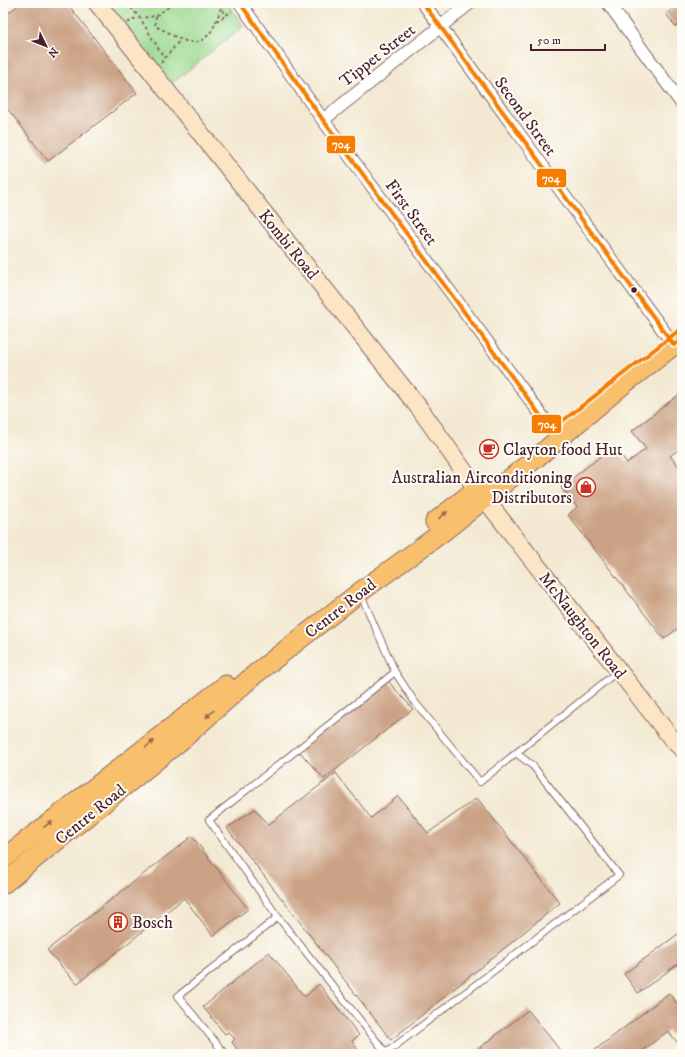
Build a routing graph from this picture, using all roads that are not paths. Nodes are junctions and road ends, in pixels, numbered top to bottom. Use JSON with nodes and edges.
{"nodes":[{"id":1,"x":97,"y":3,"type":"edge"},
{"id":2,"x":240,"y":3,"type":"edge"},
{"id":3,"x":422,"y":3,"type":"edge"},
{"id":4,"x":470,"y":3,"type":"edge"},
{"id":5,"x":608,"y":3,"type":"edge"},
{"id":6,"x":440,"y":27,"type":"junction"},
{"id":7,"x":682,"y":104,"type":"edge"},
{"id":8,"x":322,"y":120,"type":"junction"},
{"id":9,"x":677,"y":337,"type":"edge"},
{"id":10,"x":555,"y":434,"type":"junction"},
{"id":11,"x":481,"y":494,"type":"junction"},
{"id":12,"x":360,"y":592,"type":"junction"},
{"id":13,"x":618,"y":671,"type":"junction"},
{"id":14,"x":394,"y":672,"type":"junction"},
{"id":15,"x":682,"y":749,"type":"edge"},
{"id":16,"x":516,"y":753,"type":"junction"},
{"id":17,"x":3,"y":859,"type":"edge"},
{"id":18,"x":3,"y":884,"type":"edge"},
{"id":19,"x":278,"y":917,"type":"junction"},
{"id":20,"x":225,"y":1054,"type":"edge"},
{"id":21,"x":385,"y":1054,"type":"edge"}],
"edges":[{"from":1,"to":11,"type":"main road","name":"Kombi Road"},
{"from":2,"to":8,"type":"street","name":"First Street"},
{"from":3,"to":6,"type":"street","name":"Second Street"},
{"from":4,"to":6,"type":"street","name":"Tippet Street"},
{"from":5,"to":7,"type":"street"},
{"from":6,"to":8,"type":"street","name":"Tippet Street"},
{"from":6,"to":9,"type":"street","name":"Second Street"},
{"from":8,"to":10,"type":"street","name":"First Street"},
{"from":9,"to":10,"type":"main road","name":"Centre Road"},
{"from":10,"to":11,"type":"main road","name":"Centre Road"},
{"from":11,"to":12,"type":"main road","name":"Centre Road"},
{"from":11,"to":13,"type":"main road","name":"McNaughton Road"},
{"from":17,"to":11,"type":"main road","name":"Centre Road","one_way":true},
{"from":12,"to":14,"type":"lane"},
{"from":12,"to":18,"type":"main road","name":"Centre Road","one_way":true},
{"from":13,"to":15,"type":"main road","name":"McNaughton Road"},
{"from":13,"to":16,"type":"lane"},
{"from":14,"to":16,"type":"lane"},
{"from":14,"to":19,"type":"lane"},
{"from":16,"to":21,"type":"lane"},
{"from":19,"to":20,"type":"lane"},
{"from":19,"to":21,"type":"lane"}]}
